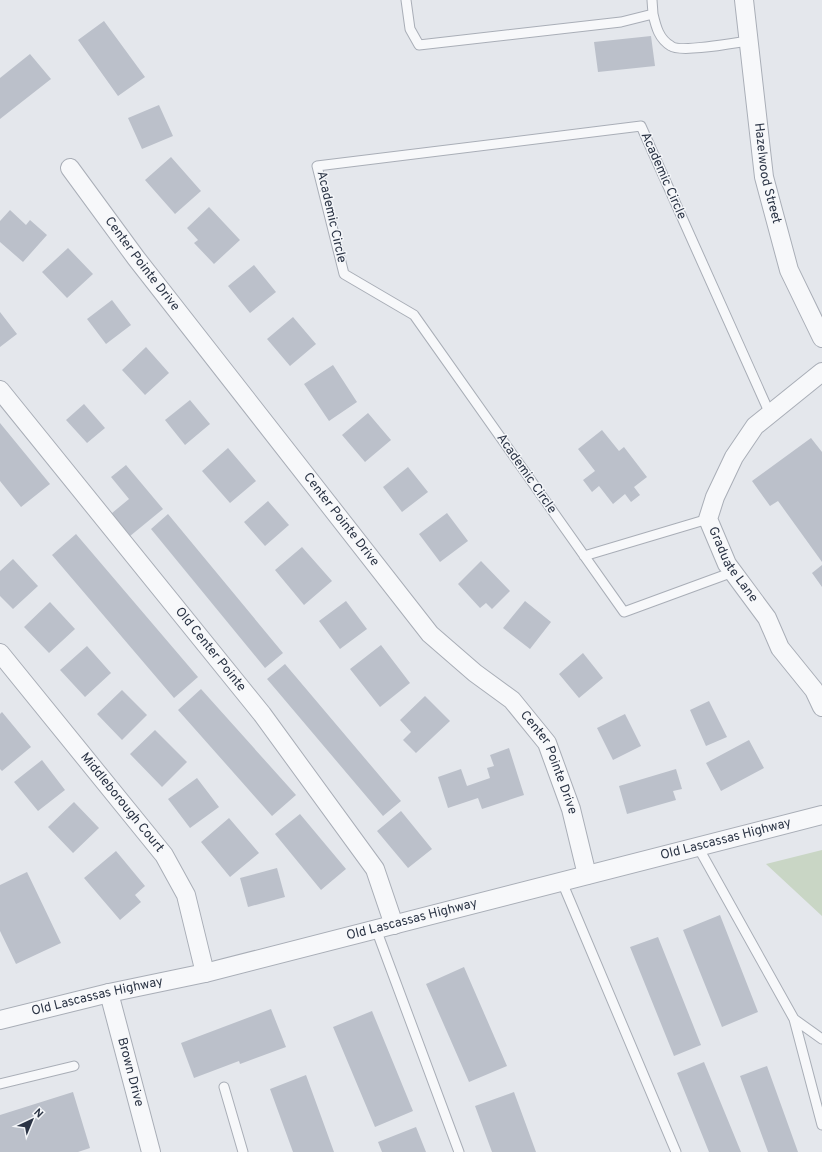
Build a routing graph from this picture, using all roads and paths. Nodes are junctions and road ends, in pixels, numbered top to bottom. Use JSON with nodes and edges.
{"nodes":[{"id":1,"x":406,"y":0,"type":"edge"},
{"id":2,"x":652,"y":0,"type":"edge"},
{"id":3,"x":744,"y":0,"type":"edge"},
{"id":4,"x":653,"y":14,"type":"junction"},
{"id":5,"x":748,"y":41,"type":"junction"},
{"id":6,"x":70,"y":168,"type":"dead end"},
{"id":7,"x":822,"y":338,"type":"edge"},
{"id":8,"x":822,"y":372,"type":"edge"},
{"id":9,"x":0,"y":390,"type":"edge"},
{"id":10,"x":770,"y":414,"type":"junction"},
{"id":11,"x":708,"y":519,"type":"junction"},
{"id":12,"x":584,"y":556,"type":"junction"},
{"id":13,"x":733,"y":572,"type":"junction"},
{"id":14,"x":0,"y":653,"type":"edge"},
{"id":15,"x":822,"y":707,"type":"edge"},
{"id":16,"x":822,"y":815,"type":"edge"},
{"id":17,"x":698,"y":847,"type":"junction"},
{"id":18,"x":587,"y":875,"type":"junction"},
{"id":19,"x":562,"y":882,"type":"junction"},
{"id":20,"x":394,"y":925,"type":"junction"},
{"id":21,"x":376,"y":929,"type":"junction"},
{"id":22,"x":206,"y":973,"type":"junction"},
{"id":23,"x":109,"y":993,"type":"junction"},
{"id":24,"x":794,"y":1019,"type":"junction"},
{"id":25,"x":0,"y":1020,"type":"edge"},
{"id":26,"x":822,"y":1039,"type":"edge"},
{"id":27,"x":74,"y":1066,"type":"dead end"},
{"id":28,"x":0,"y":1084,"type":"edge"},
{"id":29,"x":224,"y":1087,"type":"dead end"},
{"id":30,"x":822,"y":1124,"type":"edge"},
{"id":31,"x":151,"y":1152,"type":"edge"},
{"id":32,"x":243,"y":1152,"type":"edge"},
{"id":33,"x":459,"y":1152,"type":"edge"},
{"id":34,"x":676,"y":1152,"type":"edge"}],
"edges":[{"from":1,"to":4,"type":"lane"},
{"from":2,"to":4,"type":"lane"},
{"from":3,"to":5,"type":"street","name":"Hazelwood Street"},
{"from":4,"to":5,"type":"lane"},
{"from":5,"to":7,"type":"street","name":"Hazelwood Street"},
{"from":6,"to":18,"type":"street","name":"Center Pointe Drive"},
{"from":8,"to":10,"type":"street","name":"Graduate Lane"},
{"from":9,"to":20,"type":"street","name":"Old Center Pointe"},
{"from":10,"to":11,"type":"street","name":"Graduate Lane"},
{"from":10,"to":12,"type":"lane","name":"Academic Circle"},
{"from":11,"to":12,"type":"lane"},
{"from":11,"to":13,"type":"street","name":"Graduate Lane"},
{"from":12,"to":13,"type":"lane","name":"Academic Circle"},
{"from":13,"to":15,"type":"street","name":"Graduate Lane"},
{"from":14,"to":22,"type":"street","name":"Middleborough Court"},
{"from":16,"to":17,"type":"street","name":"Old Lascassas Highway"},
{"from":17,"to":18,"type":"street","name":"Old Lascassas Highway"},
{"from":17,"to":24,"type":"lane"},
{"from":18,"to":19,"type":"street","name":"Old Lascassas Highway"},
{"from":19,"to":20,"type":"street","name":"Old Lascassas Highway"},
{"from":19,"to":34,"type":"lane"},
{"from":20,"to":21,"type":"street","name":"Old Lascassas Highway"},
{"from":21,"to":22,"type":"street","name":"Old Lascassas Highway"},
{"from":21,"to":33,"type":"lane"},
{"from":22,"to":23,"type":"street","name":"Old Lascassas Highway"},
{"from":23,"to":25,"type":"street","name":"Old Lascassas Highway"},
{"from":23,"to":31,"type":"street","name":"Brown Drive"},
{"from":24,"to":26,"type":"lane"},
{"from":24,"to":30,"type":"lane"},
{"from":27,"to":28,"type":"lane"},
{"from":29,"to":32,"type":"lane"}]}
